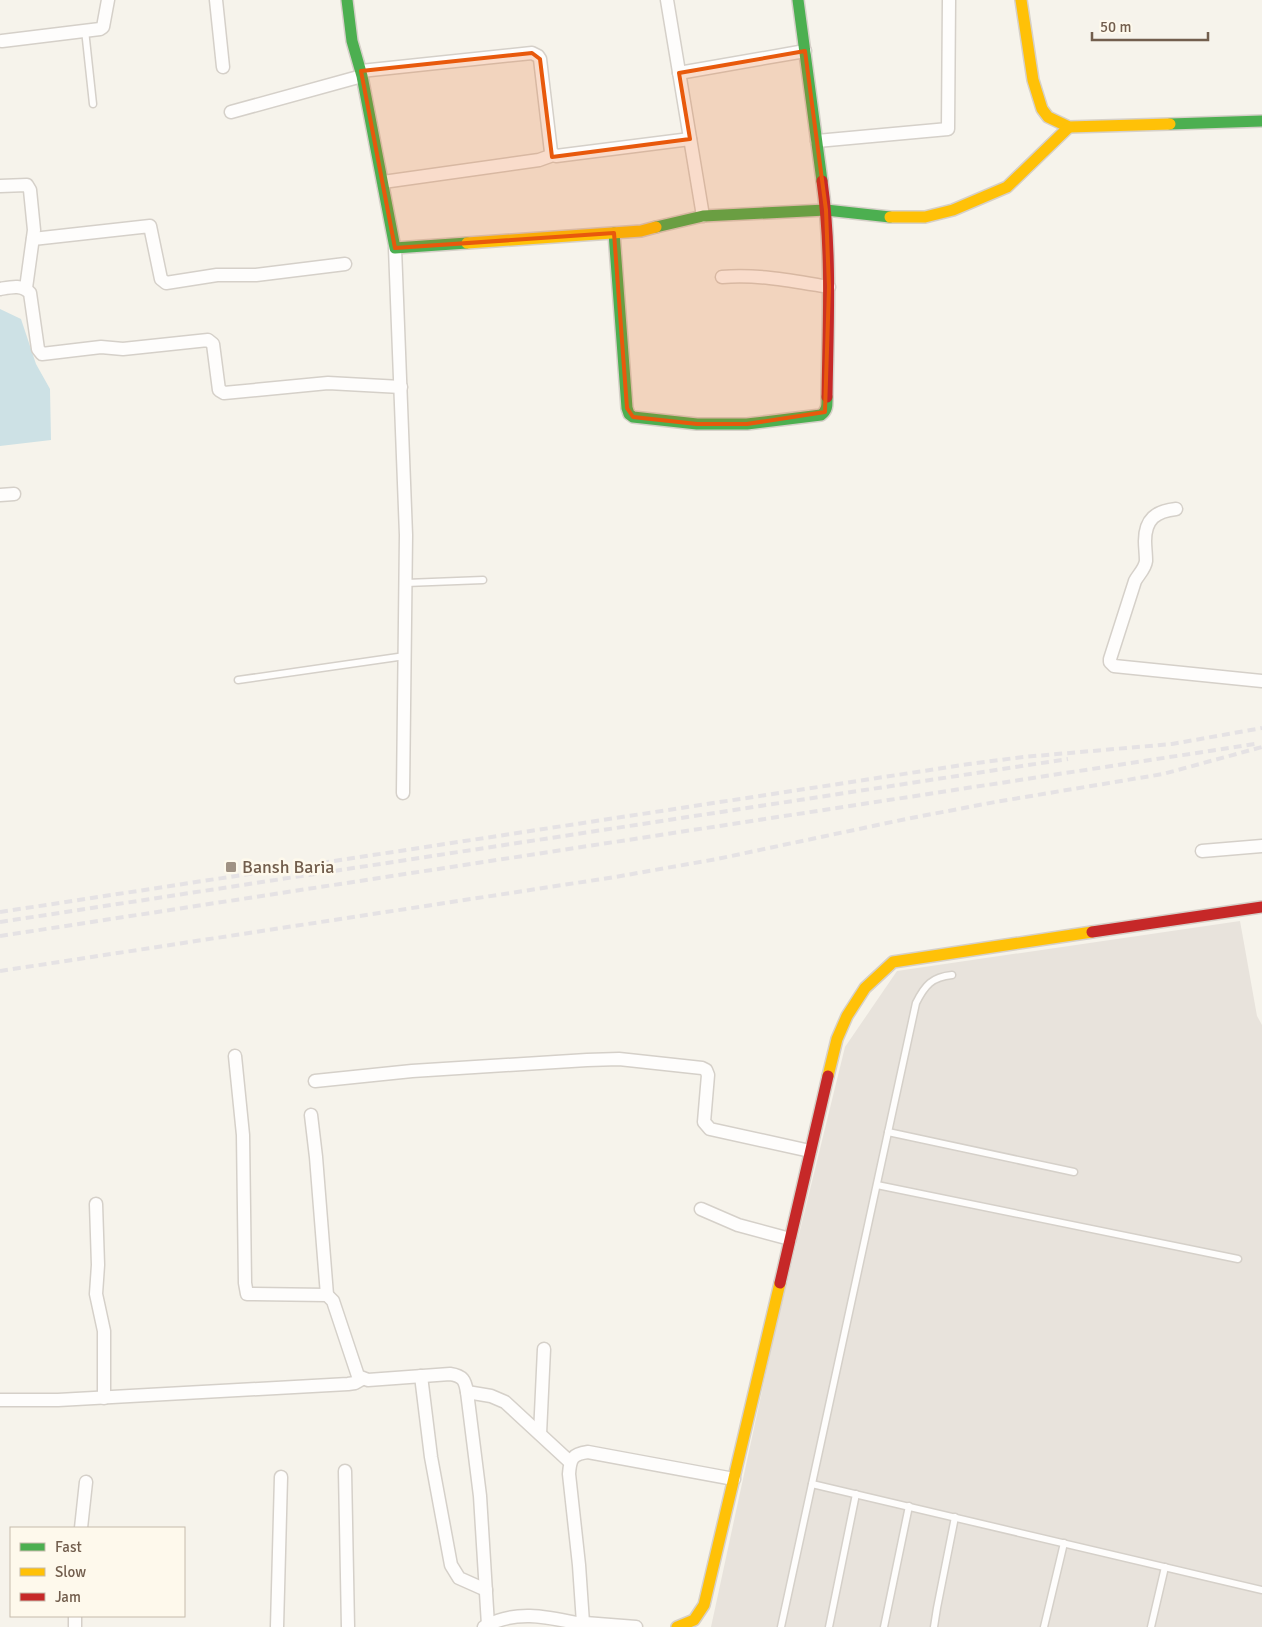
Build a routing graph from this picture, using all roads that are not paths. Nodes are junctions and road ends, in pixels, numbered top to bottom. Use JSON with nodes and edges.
{"nodes":[{"id":1,"x":108,"y":0,"type":"edge"},
{"id":2,"x":216,"y":0,"type":"edge"},
{"id":3,"x":347,"y":0,"type":"edge"},
{"id":4,"x":667,"y":0,"type":"edge"},
{"id":5,"x":798,"y":0,"type":"edge"},
{"id":6,"x":949,"y":0,"type":"edge"},
{"id":7,"x":1021,"y":0,"type":"edge"},
{"id":8,"x":85,"y":30,"type":"junction"},
{"id":9,"x":2,"y":41,"type":"dead end"},
{"id":10,"x":804,"y":51,"type":"junction"},
{"id":11,"x":223,"y":67,"type":"dead end"},
{"id":12,"x":679,"y":73,"type":"junction"},
{"id":13,"x":361,"y":74,"type":"junction"},
{"id":14,"x":94,"y":104,"type":"dead end"},
{"id":15,"x":231,"y":112,"type":"dead end"},
{"id":16,"x":1262,"y":121,"type":"edge"},
{"id":17,"x":1069,"y":127,"type":"junction"},
{"id":18,"x":690,"y":139,"type":"junction"},
{"id":19,"x":817,"y":141,"type":"junction"},
{"id":20,"x":553,"y":155,"type":"junction"},
{"id":21,"x":384,"y":182,"type":"junction"},
{"id":22,"x":0,"y":186,"type":"edge"},
{"id":23,"x":826,"y":210,"type":"junction"},
{"id":24,"x":703,"y":216,"type":"junction"},
{"id":25,"x":614,"y":233,"type":"junction"},
{"id":26,"x":33,"y":239,"type":"junction"},
{"id":27,"x":395,"y":248,"type":"junction"},
{"id":28,"x":346,"y":264,"type":"dead end"},
{"id":29,"x":722,"y":277,"type":"dead end"},
{"id":30,"x":26,"y":288,"type":"junction"},
{"id":31,"x":829,"y":288,"type":"junction"},
{"id":32,"x":0,"y":289,"type":"edge"},
{"id":33,"x":401,"y":388,"type":"junction"},
{"id":34,"x":14,"y":494,"type":"dead end"},
{"id":35,"x":0,"y":495,"type":"edge"},
{"id":36,"x":1176,"y":509,"type":"dead end"},
{"id":37,"x":483,"y":580,"type":"dead end"},
{"id":38,"x":406,"y":583,"type":"junction"},
{"id":39,"x":405,"y":656,"type":"junction"},
{"id":40,"x":238,"y":680,"type":"dead end"},
{"id":41,"x":1262,"y":681,"type":"edge"},
{"id":42,"x":403,"y":793,"type":"dead end"},
{"id":43,"x":1262,"y":846,"type":"edge"},
{"id":44,"x":1202,"y":851,"type":"dead end"},
{"id":45,"x":1262,"y":908,"type":"edge"},
{"id":46,"x":952,"y":975,"type":"dead end"},
{"id":47,"x":235,"y":1056,"type":"dead end"},
{"id":48,"x":314,"y":1081,"type":"dead end"},
{"id":49,"x":311,"y":1115,"type":"dead end"},
{"id":50,"x":888,"y":1132,"type":"junction"},
{"id":51,"x":810,"y":1151,"type":"junction"},
{"id":52,"x":1074,"y":1172,"type":"dead end"},
{"id":53,"x":877,"y":1185,"type":"junction"},
{"id":54,"x":96,"y":1204,"type":"dead end"},
{"id":55,"x":701,"y":1209,"type":"dead end"},
{"id":56,"x":790,"y":1239,"type":"junction"},
{"id":57,"x":1238,"y":1259,"type":"dead end"},
{"id":58,"x":327,"y":1295,"type":"junction"},
{"id":59,"x":544,"y":1349,"type":"dead end"},
{"id":60,"x":421,"y":1376,"type":"junction"},
{"id":61,"x":362,"y":1379,"type":"junction"},
{"id":62,"x":467,"y":1392,"type":"junction"},
{"id":63,"x":104,"y":1398,"type":"junction"},
{"id":64,"x":0,"y":1400,"type":"edge"},
{"id":65,"x":540,"y":1434,"type":"junction"},
{"id":66,"x":570,"y":1462,"type":"junction"},
{"id":67,"x":345,"y":1471,"type":"dead end"},
{"id":68,"x":281,"y":1477,"type":"dead end"},
{"id":69,"x":734,"y":1479,"type":"junction"},
{"id":70,"x":86,"y":1482,"type":"dead end"},
{"id":71,"x":812,"y":1484,"type":"junction"},
{"id":72,"x":856,"y":1494,"type":"junction"},
{"id":73,"x":909,"y":1506,"type":"junction"},
{"id":74,"x":955,"y":1517,"type":"junction"},
{"id":75,"x":81,"y":1527,"type":"edge"},
{"id":76,"x":1064,"y":1543,"type":"junction"},
{"id":77,"x":1165,"y":1567,"type":"junction"},
{"id":78,"x":486,"y":1590,"type":"junction"},
{"id":79,"x":1262,"y":1590,"type":"edge"},
{"id":80,"x":582,"y":1625,"type":"edge"},
{"id":81,"x":486,"y":1626,"type":"edge"},
{"id":82,"x":277,"y":1627,"type":"edge"},
{"id":83,"x":348,"y":1627,"type":"edge"},
{"id":84,"x":636,"y":1627,"type":"edge"},
{"id":85,"x":677,"y":1627,"type":"edge"},
{"id":86,"x":781,"y":1627,"type":"edge"},
{"id":87,"x":829,"y":1627,"type":"edge"},
{"id":88,"x":884,"y":1627,"type":"edge"},
{"id":89,"x":934,"y":1627,"type":"edge"},
{"id":90,"x":1044,"y":1627,"type":"edge"},
{"id":91,"x":1151,"y":1627,"type":"edge"}],
"edges":[{"from":1,"to":8,"type":"street"},
{"from":2,"to":11,"type":"street"},
{"from":3,"to":13,"type":"street"},
{"from":4,"to":12,"type":"street"},
{"from":5,"to":10,"type":"street"},
{"from":6,"to":19,"type":"street"},
{"from":7,"to":17,"type":"street"},
{"from":8,"to":9,"type":"street"},
{"from":8,"to":14,"type":"lane"},
{"from":10,"to":12,"type":"street"},
{"from":10,"to":19,"type":"street"},
{"from":12,"to":18,"type":"street"},
{"from":13,"to":15,"type":"street"},
{"from":13,"to":20,"type":"street"},
{"from":13,"to":21,"type":"street"},
{"from":16,"to":17,"type":"street"},
{"from":17,"to":23,"type":"street"},
{"from":18,"to":20,"type":"street"},
{"from":18,"to":24,"type":"street"},
{"from":19,"to":23,"type":"street"},
{"from":20,"to":21,"type":"street"},
{"from":21,"to":27,"type":"street"},
{"from":22,"to":26,"type":"street"},
{"from":23,"to":24,"type":"street"},
{"from":23,"to":31,"type":"street"},
{"from":24,"to":25,"type":"street"},
{"from":25,"to":27,"type":"street"},
{"from":25,"to":31,"type":"street"},
{"from":26,"to":28,"type":"street"},
{"from":26,"to":30,"type":"street"},
{"from":27,"to":33,"type":"street"},
{"from":29,"to":31,"type":"street"},
{"from":30,"to":32,"type":"street"},
{"from":30,"to":33,"type":"street"},
{"from":33,"to":38,"type":"street"},
{"from":34,"to":35,"type":"street"},
{"from":36,"to":41,"type":"street"},
{"from":37,"to":38,"type":"lane"},
{"from":38,"to":39,"type":"street"},
{"from":39,"to":40,"type":"lane"},
{"from":39,"to":42,"type":"street"},
{"from":43,"to":44,"type":"street"},
{"from":45,"to":51,"type":"street"},
{"from":46,"to":50,"type":"lane"},
{"from":47,"to":58,"type":"street"},
{"from":48,"to":51,"type":"street"},
{"from":49,"to":58,"type":"street"},
{"from":50,"to":52,"type":"lane"},
{"from":50,"to":53,"type":"lane"},
{"from":51,"to":56,"type":"street"},
{"from":53,"to":57,"type":"lane"},
{"from":53,"to":71,"type":"lane"},
{"from":54,"to":63,"type":"street"},
{"from":55,"to":56,"type":"street"},
{"from":56,"to":69,"type":"street"},
{"from":58,"to":61,"type":"street"},
{"from":59,"to":65,"type":"street"},
{"from":60,"to":61,"type":"street"},
{"from":60,"to":62,"type":"street"},
{"from":60,"to":78,"type":"street"},
{"from":61,"to":63,"type":"street"},
{"from":62,"to":65,"type":"street"},
{"from":62,"to":78,"type":"street"},
{"from":63,"to":64,"type":"street"},
{"from":65,"to":66,"type":"street"},
{"from":66,"to":69,"type":"street"},
{"from":66,"to":80,"type":"street"},
{"from":67,"to":83,"type":"street"},
{"from":68,"to":82,"type":"street"},
{"from":69,"to":85,"type":"street"},
{"from":70,"to":75,"type":"street"},
{"from":71,"to":72,"type":"lane"},
{"from":71,"to":86,"type":"lane"},
{"from":72,"to":73,"type":"lane"},
{"from":72,"to":87,"type":"lane"},
{"from":73,"to":74,"type":"lane"},
{"from":73,"to":88,"type":"lane"},
{"from":74,"to":76,"type":"lane"},
{"from":74,"to":89,"type":"lane"},
{"from":76,"to":77,"type":"lane"},
{"from":76,"to":90,"type":"lane"},
{"from":77,"to":79,"type":"lane"},
{"from":77,"to":91,"type":"lane"},
{"from":78,"to":81,"type":"street"},
{"from":80,"to":81,"type":"street"},
{"from":80,"to":84,"type":"street"}]}
